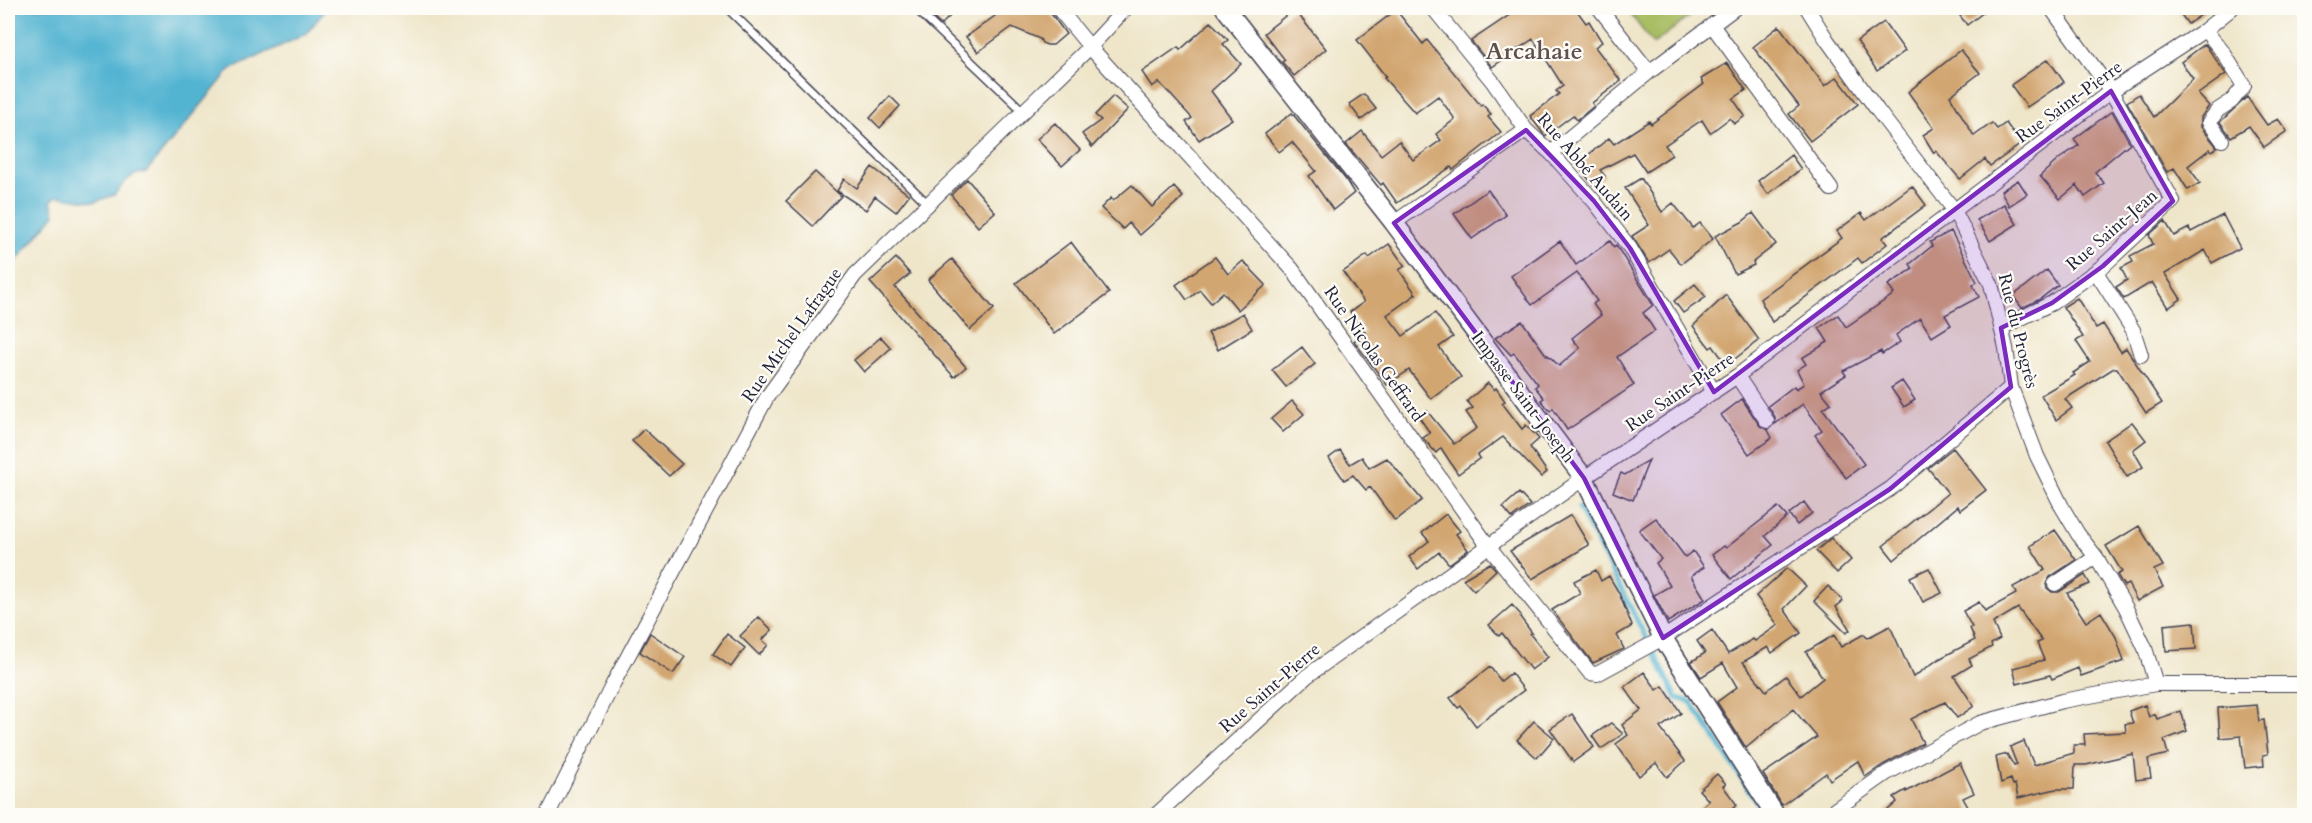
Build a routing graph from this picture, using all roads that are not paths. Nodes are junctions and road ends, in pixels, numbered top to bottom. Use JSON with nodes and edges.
{"nodes":[{"id":1,"x":727,"y":8,"type":"edge"},
{"id":2,"x":915,"y":8,"type":"edge"},
{"id":3,"x":1058,"y":8,"type":"edge"},
{"id":4,"x":1126,"y":8,"type":"edge"},
{"id":5,"x":1225,"y":8,"type":"edge"},
{"id":6,"x":1433,"y":8,"type":"edge"},
{"id":7,"x":1599,"y":8,"type":"edge"},
{"id":8,"x":1735,"y":8,"type":"edge"},
{"id":9,"x":1807,"y":8,"type":"edge"},
{"id":10,"x":2051,"y":8,"type":"edge"},
{"id":11,"x":2232,"y":8,"type":"edge"},
{"id":12,"x":1712,"y":25,"type":"junction"},
{"id":13,"x":2205,"y":30,"type":"junction"},
{"id":14,"x":1090,"y":47,"type":"junction"},
{"id":15,"x":1649,"y":72,"type":"junction"},
{"id":16,"x":2111,"y":91,"type":"junction"},
{"id":17,"x":1023,"y":111,"type":"junction"},
{"id":18,"x":1526,"y":130,"type":"junction"},
{"id":19,"x":2222,"y":140,"type":"dead end"},
{"id":20,"x":1551,"y":153,"type":"junction"},
{"id":21,"x":1831,"y":189,"type":"dead end"},
{"id":22,"x":928,"y":204,"type":"junction"},
{"id":23,"x":1954,"y":210,"type":"junction"},
{"id":24,"x":1394,"y":223,"type":"junction"},
{"id":25,"x":2096,"y":272,"type":"junction"},
{"id":26,"x":2001,"y":328,"type":"junction"},
{"id":27,"x":2141,"y":355,"type":"dead end"},
{"id":28,"x":1737,"y":376,"type":"junction"},
{"id":29,"x":2011,"y":387,"type":"junction"},
{"id":30,"x":1714,"y":392,"type":"junction"},
{"id":31,"x":1767,"y":421,"type":"dead end"},
{"id":32,"x":1584,"y":478,"type":"junction"},
{"id":33,"x":1489,"y":547,"type":"junction"},
{"id":34,"x":2096,"y":557,"type":"junction"},
{"id":35,"x":2055,"y":584,"type":"dead end"},
{"id":36,"x":1663,"y":638,"type":"junction"},
{"id":37,"x":2156,"y":684,"type":"junction"},
{"id":38,"x":2304,"y":684,"type":"edge"},
{"id":39,"x":547,"y":816,"type":"edge"},
{"id":40,"x":1155,"y":816,"type":"edge"},
{"id":41,"x":1776,"y":816,"type":"edge"},
{"id":42,"x":1826,"y":816,"type":"edge"}],
"edges":[{"from":1,"to":22,"type":"lane"},
{"from":2,"to":17,"type":"lane"},
{"from":3,"to":14,"type":"street","name":"Rue Nicolas Geffrard"},
{"from":4,"to":14,"type":"street","name":"Rue Michel Lafrague"},
{"from":5,"to":24,"type":"street","name":"Impasse Saint-Joseph"},
{"from":6,"to":18,"type":"street","name":"Rue Abbé Audain"},
{"from":7,"to":15,"type":"street"},
{"from":8,"to":12,"type":"street"},
{"from":9,"to":23,"type":"street","name":"Rue du Progrès"},
{"from":10,"to":16,"type":"street","name":"Rue Saint-Jean"},
{"from":11,"to":13,"type":"street","name":"Rue Saint-Pierre"},
{"from":12,"to":15,"type":"street"},
{"from":12,"to":21,"type":"street"},
{"from":13,"to":16,"type":"street","name":"Rue Saint-Pierre"},
{"from":13,"to":19,"type":"street"},
{"from":14,"to":17,"type":"street","name":"Rue Michel Lafrague"},
{"from":14,"to":33,"type":"street","name":"Rue Nicolas Geffrard"},
{"from":15,"to":20,"type":"street"},
{"from":16,"to":23,"type":"street","name":"Rue Saint-Pierre"},
{"from":16,"to":25,"type":"street","name":"Rue Saint-Jean"},
{"from":17,"to":22,"type":"street","name":"Rue Michel Lafrague"},
{"from":18,"to":20,"type":"street","name":"Rue Abbé Audain"},
{"from":18,"to":24,"type":"street"},
{"from":20,"to":30,"type":"street","name":"Rue Abbé Audain"},
{"from":22,"to":39,"type":"street","name":"Rue Michel Lafrague"},
{"from":23,"to":26,"type":"street","name":"Rue du Progrès"},
{"from":23,"to":28,"type":"street","name":"Rue Saint-Pierre"},
{"from":24,"to":32,"type":"street","name":"Impasse Saint-Joseph"},
{"from":25,"to":26,"type":"street","name":"Rue Saint-Jean"},
{"from":25,"to":27,"type":"street"},
{"from":26,"to":29,"type":"street","name":"Rue du Progrès"},
{"from":28,"to":30,"type":"street","name":"Rue Saint-Pierre"},
{"from":28,"to":31,"type":"street"},
{"from":29,"to":34,"type":"street","name":"Rue du Progrès"},
{"from":29,"to":36,"type":"street"},
{"from":30,"to":32,"type":"street","name":"Rue Saint-Pierre"},
{"from":32,"to":33,"type":"street","name":"Rue Saint-Pierre"},
{"from":32,"to":36,"type":"street","name":"Impasse Saint-Joseph"},
{"from":33,"to":36,"type":"street","name":"Rue Nicolas Geffrard"},
{"from":33,"to":40,"type":"street","name":"Rue Saint-Pierre"},
{"from":34,"to":35,"type":"street"},
{"from":34,"to":37,"type":"street","name":"Rue du Progrès"},
{"from":36,"to":41,"type":"street","name":"Impasse Saint-Joseph"},
{"from":37,"to":38,"type":"street"},
{"from":37,"to":42,"type":"street"}]}
